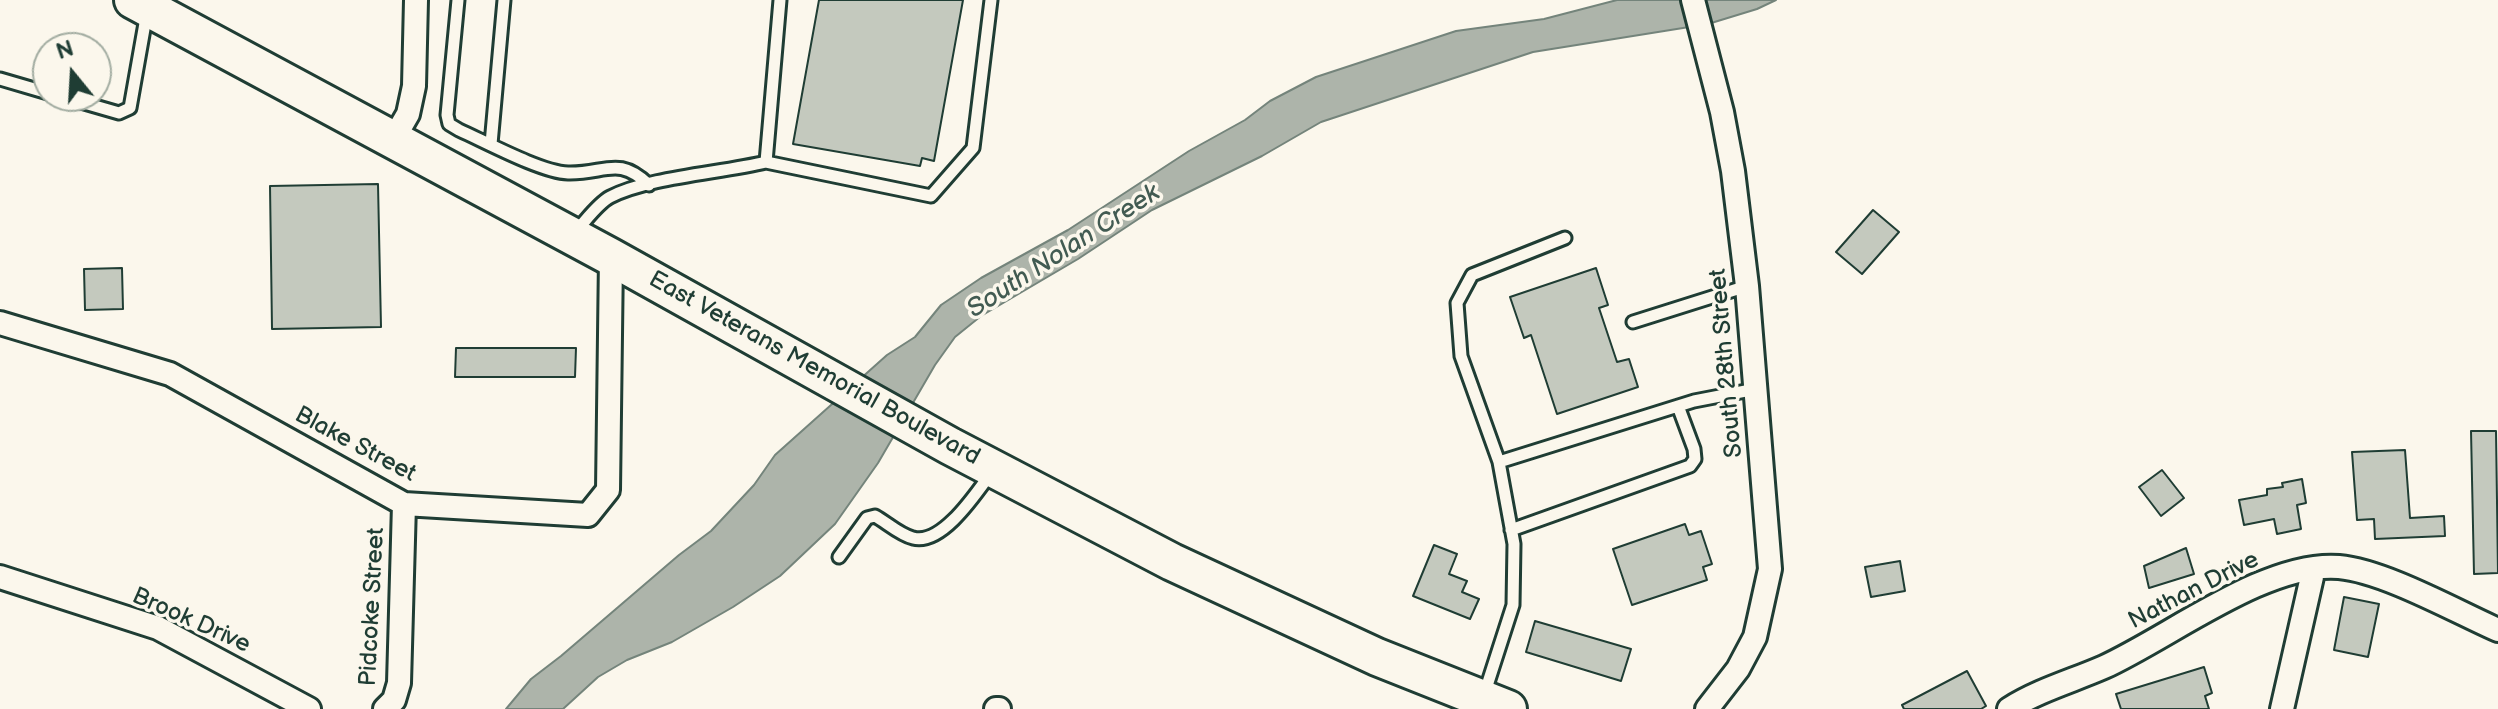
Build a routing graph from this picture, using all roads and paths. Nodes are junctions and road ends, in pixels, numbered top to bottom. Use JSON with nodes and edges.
{"nodes":[{"id":1,"x":416,"y":0,"type":"edge"},
{"id":2,"x":458,"y":0,"type":"edge"},
{"id":3,"x":504,"y":0,"type":"edge"},
{"id":4,"x":780,"y":0,"type":"edge"},
{"id":5,"x":991,"y":0,"type":"edge"},
{"id":6,"x":1693,"y":0,"type":"edge"},
{"id":7,"x":137,"y":2,"type":"edge"},
{"id":8,"x":0,"y":79,"type":"edge"},
{"id":9,"x":32,"y":88,"type":"edge"},
{"id":10,"x":112,"y":111,"type":"edge"},
{"id":11,"x":393,"y":140,"type":"junction"},
{"id":12,"x":491,"y":144,"type":"junction"},
{"id":13,"x":766,"y":162,"type":"junction"},
{"id":14,"x":649,"y":185,"type":"junction"},
{"id":15,"x":572,"y":235,"type":"junction"},
{"id":16,"x":1565,"y":238,"type":"dead end"},
{"id":17,"x":611,"y":257,"type":"junction"},
{"id":18,"x":1747,"y":286,"type":"junction"},
{"id":19,"x":1633,"y":322,"type":"dead end"},
{"id":20,"x":0,"y":323,"type":"edge"},
{"id":21,"x":1756,"y":389,"type":"junction"},
{"id":22,"x":1678,"y":406,"type":"junction"},
{"id":23,"x":1499,"y":462,"type":"junction"},
{"id":24,"x":994,"y":469,"type":"junction"},
{"id":25,"x":404,"y":504,"type":"junction"},
{"id":26,"x":1511,"y":530,"type":"junction"},
{"id":27,"x":839,"y":557,"type":"dead end"},
{"id":28,"x":2314,"y":568,"type":"junction"},
{"id":29,"x":0,"y":577,"type":"edge"},
{"id":30,"x":2497,"y":626,"type":"edge"},
{"id":31,"x":280,"y":701,"type":"edge"},
{"id":32,"x":1495,"y":704,"type":"edge"},
{"id":33,"x":309,"y":709,"type":"edge"},
{"id":34,"x":385,"y":709,"type":"edge"},
{"id":35,"x":1707,"y":709,"type":"edge"},
{"id":36,"x":2009,"y":709,"type":"edge"},
{"id":37,"x":2282,"y":709,"type":"edge"}],
"edges":[{"from":1,"to":11,"type":"street"},
{"from":2,"to":12,"type":"lane"},
{"from":3,"to":12,"type":"lane"},
{"from":4,"to":13,"type":"lane"},
{"from":5,"to":13,"type":"lane"},
{"from":6,"to":18,"type":"street","name":"South 28th Street"},
{"from":7,"to":10,"type":"lane"},
{"from":7,"to":11,"type":"main road","name":"East Veterans Memorial Boulevard"},
{"from":8,"to":9,"type":"lane"},
{"from":11,"to":15,"type":"main road","name":"East Veterans Memorial Boulevard"},
{"from":12,"to":14,"type":"lane"},
{"from":13,"to":14,"type":"lane"},
{"from":14,"to":15,"type":"lane"},
{"from":15,"to":17,"type":"main road","name":"East Veterans Memorial Boulevard"},
{"from":16,"to":23,"type":"lane"},
{"from":17,"to":24,"type":"main road","name":"East Veterans Memorial Boulevard"},
{"from":17,"to":25,"type":"street","name":"Blake Street"},
{"from":18,"to":19,"type":"lane"},
{"from":18,"to":21,"type":"street","name":"South 28th Street"},
{"from":20,"to":25,"type":"street","name":"Blake Street"},
{"from":21,"to":22,"type":"lane"},
{"from":21,"to":35,"type":"street","name":"South 28th Street"},
{"from":22,"to":23,"type":"lane"},
{"from":22,"to":26,"type":"lane"},
{"from":23,"to":26,"type":"lane"},
{"from":24,"to":27,"type":"lane"},
{"from":24,"to":32,"type":"main road","name":"East Veterans Memorial Boulevard"},
{"from":25,"to":34,"type":"street","name":"Pidcoke Street"},
{"from":26,"to":32,"type":"lane"},
{"from":28,"to":30,"type":"street","name":"Nathan Drive"},
{"from":28,"to":36,"type":"street","name":"Nathan Drive"},
{"from":28,"to":37,"type":"street"},
{"from":29,"to":31,"type":"street","name":"Brook Drive"},
{"from":31,"to":33,"type":"street","name":"Brook Drive"}]}
